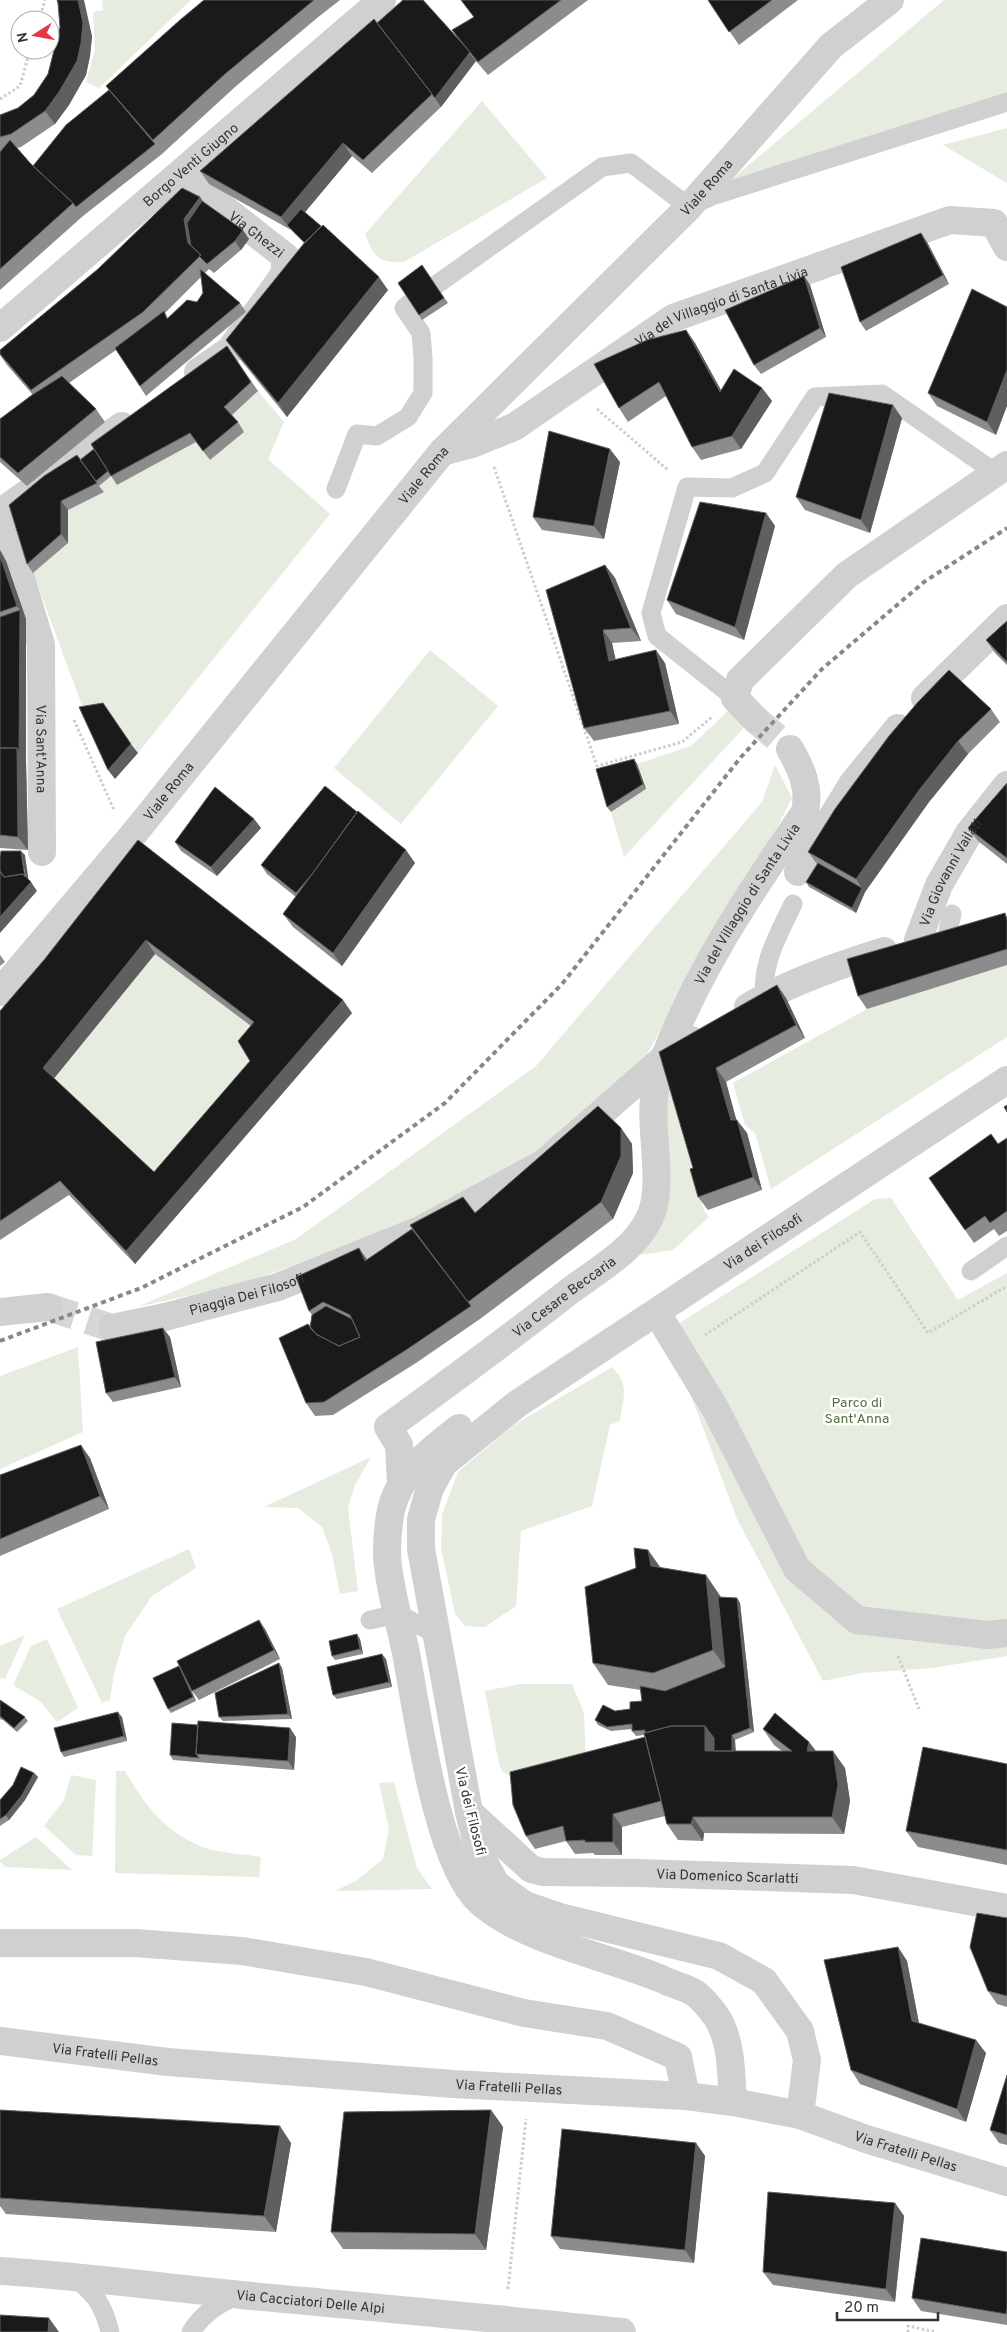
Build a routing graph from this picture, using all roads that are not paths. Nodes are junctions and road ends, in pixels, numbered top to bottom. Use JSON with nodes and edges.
{"nodes":[{"id":1,"x":382,"y":0,"type":"edge"},
{"id":2,"x":890,"y":0,"type":"edge"},
{"id":3,"x":1007,"y":102,"type":"edge"},
{"id":4,"x":181,"y":175,"type":"junction"},
{"id":5,"x":689,"y":206,"type":"junction"},
{"id":6,"x":1007,"y":247,"type":"edge"},
{"id":7,"x":436,"y":285,"type":"edge"},
{"id":8,"x":410,"y":303,"type":"edge"},
{"id":9,"x":0,"y":328,"type":"edge"},
{"id":10,"x":176,"y":388,"type":"edge"},
{"id":11,"x":145,"y":410,"type":"edge"},
{"id":12,"x":442,"y":452,"type":"junction"},
{"id":13,"x":1002,"y":469,"type":"edge"},
{"id":14,"x":336,"y":488,"type":"dead end"},
{"id":15,"x":1,"y":510,"type":"edge"},
{"id":16,"x":1007,"y":618,"type":"edge"},
{"id":17,"x":735,"y":698,"type":"junction"},
{"id":18,"x":755,"y":719,"type":"tunnel mouth"},
{"id":19,"x":790,"y":749,"type":"tunnel mouth"},
{"id":20,"x":1007,"y":785,"type":"edge"},
{"id":21,"x":42,"y":852,"type":"dead end"},
{"id":22,"x":798,"y":872,"type":"dead end"},
{"id":23,"x":793,"y":904,"type":"dead end"},
{"id":24,"x":958,"y":923,"type":"dead end"},
{"id":25,"x":918,"y":940,"type":"junction"},
{"id":26,"x":0,"y":992,"type":"edge"},
{"id":27,"x":765,"y":997,"type":"junction"},
{"id":28,"x":663,"y":1059,"type":"junction"},
{"id":29,"x":1007,"y":1080,"type":"edge"},
{"id":30,"x":1007,"y":1246,"type":"edge"},
{"id":31,"x":971,"y":1271,"type":"dead end"},
{"id":32,"x":48,"y":1307,"type":"tunnel mouth"},
{"id":33,"x":0,"y":1312,"type":"edge"},
{"id":34,"x":665,"y":1326,"type":"dead end"},
{"id":35,"x":112,"y":1328,"type":"tunnel mouth"},
{"id":36,"x":517,"y":1404,"type":"junction"},
{"id":37,"x":401,"y":1484,"type":"junction"},
{"id":38,"x":398,"y":1614,"type":"junction"},
{"id":39,"x":370,"y":1620,"type":"dead end"},
{"id":40,"x":1007,"y":1633,"type":"edge"},
{"id":41,"x":436,"y":1634,"type":"junction"},
{"id":42,"x":469,"y":1812,"type":"junction"},
{"id":43,"x":1007,"y":1908,"type":"edge"},
{"id":44,"x":0,"y":1943,"type":"edge"},
{"id":45,"x":0,"y":2041,"type":"edge"},
{"id":46,"x":686,"y":2096,"type":"junction"},
{"id":47,"x":732,"y":2102,"type":"junction"},
{"id":48,"x":800,"y":2115,"type":"junction"},
{"id":49,"x":1007,"y":2182,"type":"edge"},
{"id":50,"x":0,"y":2271,"type":"edge"},
{"id":51,"x":72,"y":2276,"type":"junction"},
{"id":52,"x":239,"y":2295,"type":"junction"},
{"id":53,"x":110,"y":2332,"type":"edge"},
{"id":54,"x":191,"y":2332,"type":"edge"},
{"id":55,"x":622,"y":2332,"type":"edge"}],
"edges":[{"from":1,"to":4,"type":"street","name":"Borgo Venti Giugno"},
{"from":2,"to":5,"type":"street","name":"Viale Roma"},
{"from":3,"to":5,"type":"lane"},
{"from":4,"to":9,"type":"street","name":"Borgo Venti Giugno"},
{"from":4,"to":10,"type":"street","name":"Via Ghezzi"},
{"from":5,"to":7,"type":"lane"},
{"from":5,"to":12,"type":"street","name":"Viale Roma"},
{"from":6,"to":12,"type":"street","name":"Via del Villaggio di Santa Livia"},
{"from":8,"to":14,"type":"lane"},
{"from":11,"to":15,"type":"street"},
{"from":12,"to":26,"type":"street","name":"Viale Roma"},
{"from":13,"to":17,"type":"street"},
{"from":13,"to":17,"type":"lane"},
{"from":15,"to":21,"type":"street","name":"Via Sant'Anna"},
{"from":16,"to":22,"type":"street"},
{"from":17,"to":18,"type":"street"},
{"from":19,"to":28,"type":"street","name":"Via del Villaggio di Santa Livia"},
{"from":20,"to":25,"type":"street","name":"Via Giovanni Vailati"},
{"from":23,"to":27,"type":"lane"},
{"from":24,"to":25,"type":"street","name":"Piaggia Dei Filosofi"},
{"from":25,"to":27,"type":"street","name":"Piaggia Dei Filosofi"},
{"from":27,"to":28,"type":"street","name":"Piaggia Dei Filosofi"},
{"from":28,"to":35,"type":"street","name":"Piaggia Dei Filosofi"},
{"from":28,"to":37,"type":"street","name":"Via Cesare Beccaria"},
{"from":29,"to":36,"type":"street","name":"Via dei Filosofi"},
{"from":30,"to":31,"type":"lane"},
{"from":32,"to":33,"type":"street"},
{"from":34,"to":40,"type":"street"},
{"from":36,"to":37,"type":"street","name":"Via dei Filosofi"},
{"from":36,"to":41,"type":"street","name":"Via dei Filosofi"},
{"from":37,"to":38,"type":"street","name":"Via dei Filosofi"},
{"from":38,"to":39,"type":"lane"},
{"from":38,"to":41,"type":"lane"},
{"from":38,"to":47,"type":"street","name":"Via dei Filosofi"},
{"from":41,"to":42,"type":"street","name":"Via dei Filosofi"},
{"from":42,"to":43,"type":"street","name":"Via Domenico Scarlatti"},
{"from":42,"to":48,"type":"street","name":"Via dei Filosofi"},
{"from":44,"to":46,"type":"street"},
{"from":45,"to":46,"type":"street","name":"Via Fratelli Pellas"},
{"from":46,"to":47,"type":"street","name":"Via Fratelli Pellas"},
{"from":47,"to":48,"type":"street","name":"Via Fratelli Pellas"},
{"from":48,"to":49,"type":"street","name":"Via Fratelli Pellas"},
{"from":50,"to":51,"type":"street","name":"Via Cacciatori Delle Alpi"},
{"from":51,"to":52,"type":"street","name":"Via Cacciatori Delle Alpi"},
{"from":51,"to":53,"type":"lane"},
{"from":52,"to":54,"type":"lane"},
{"from":52,"to":55,"type":"street","name":"Via Cacciatori Delle Alpi"}]}
